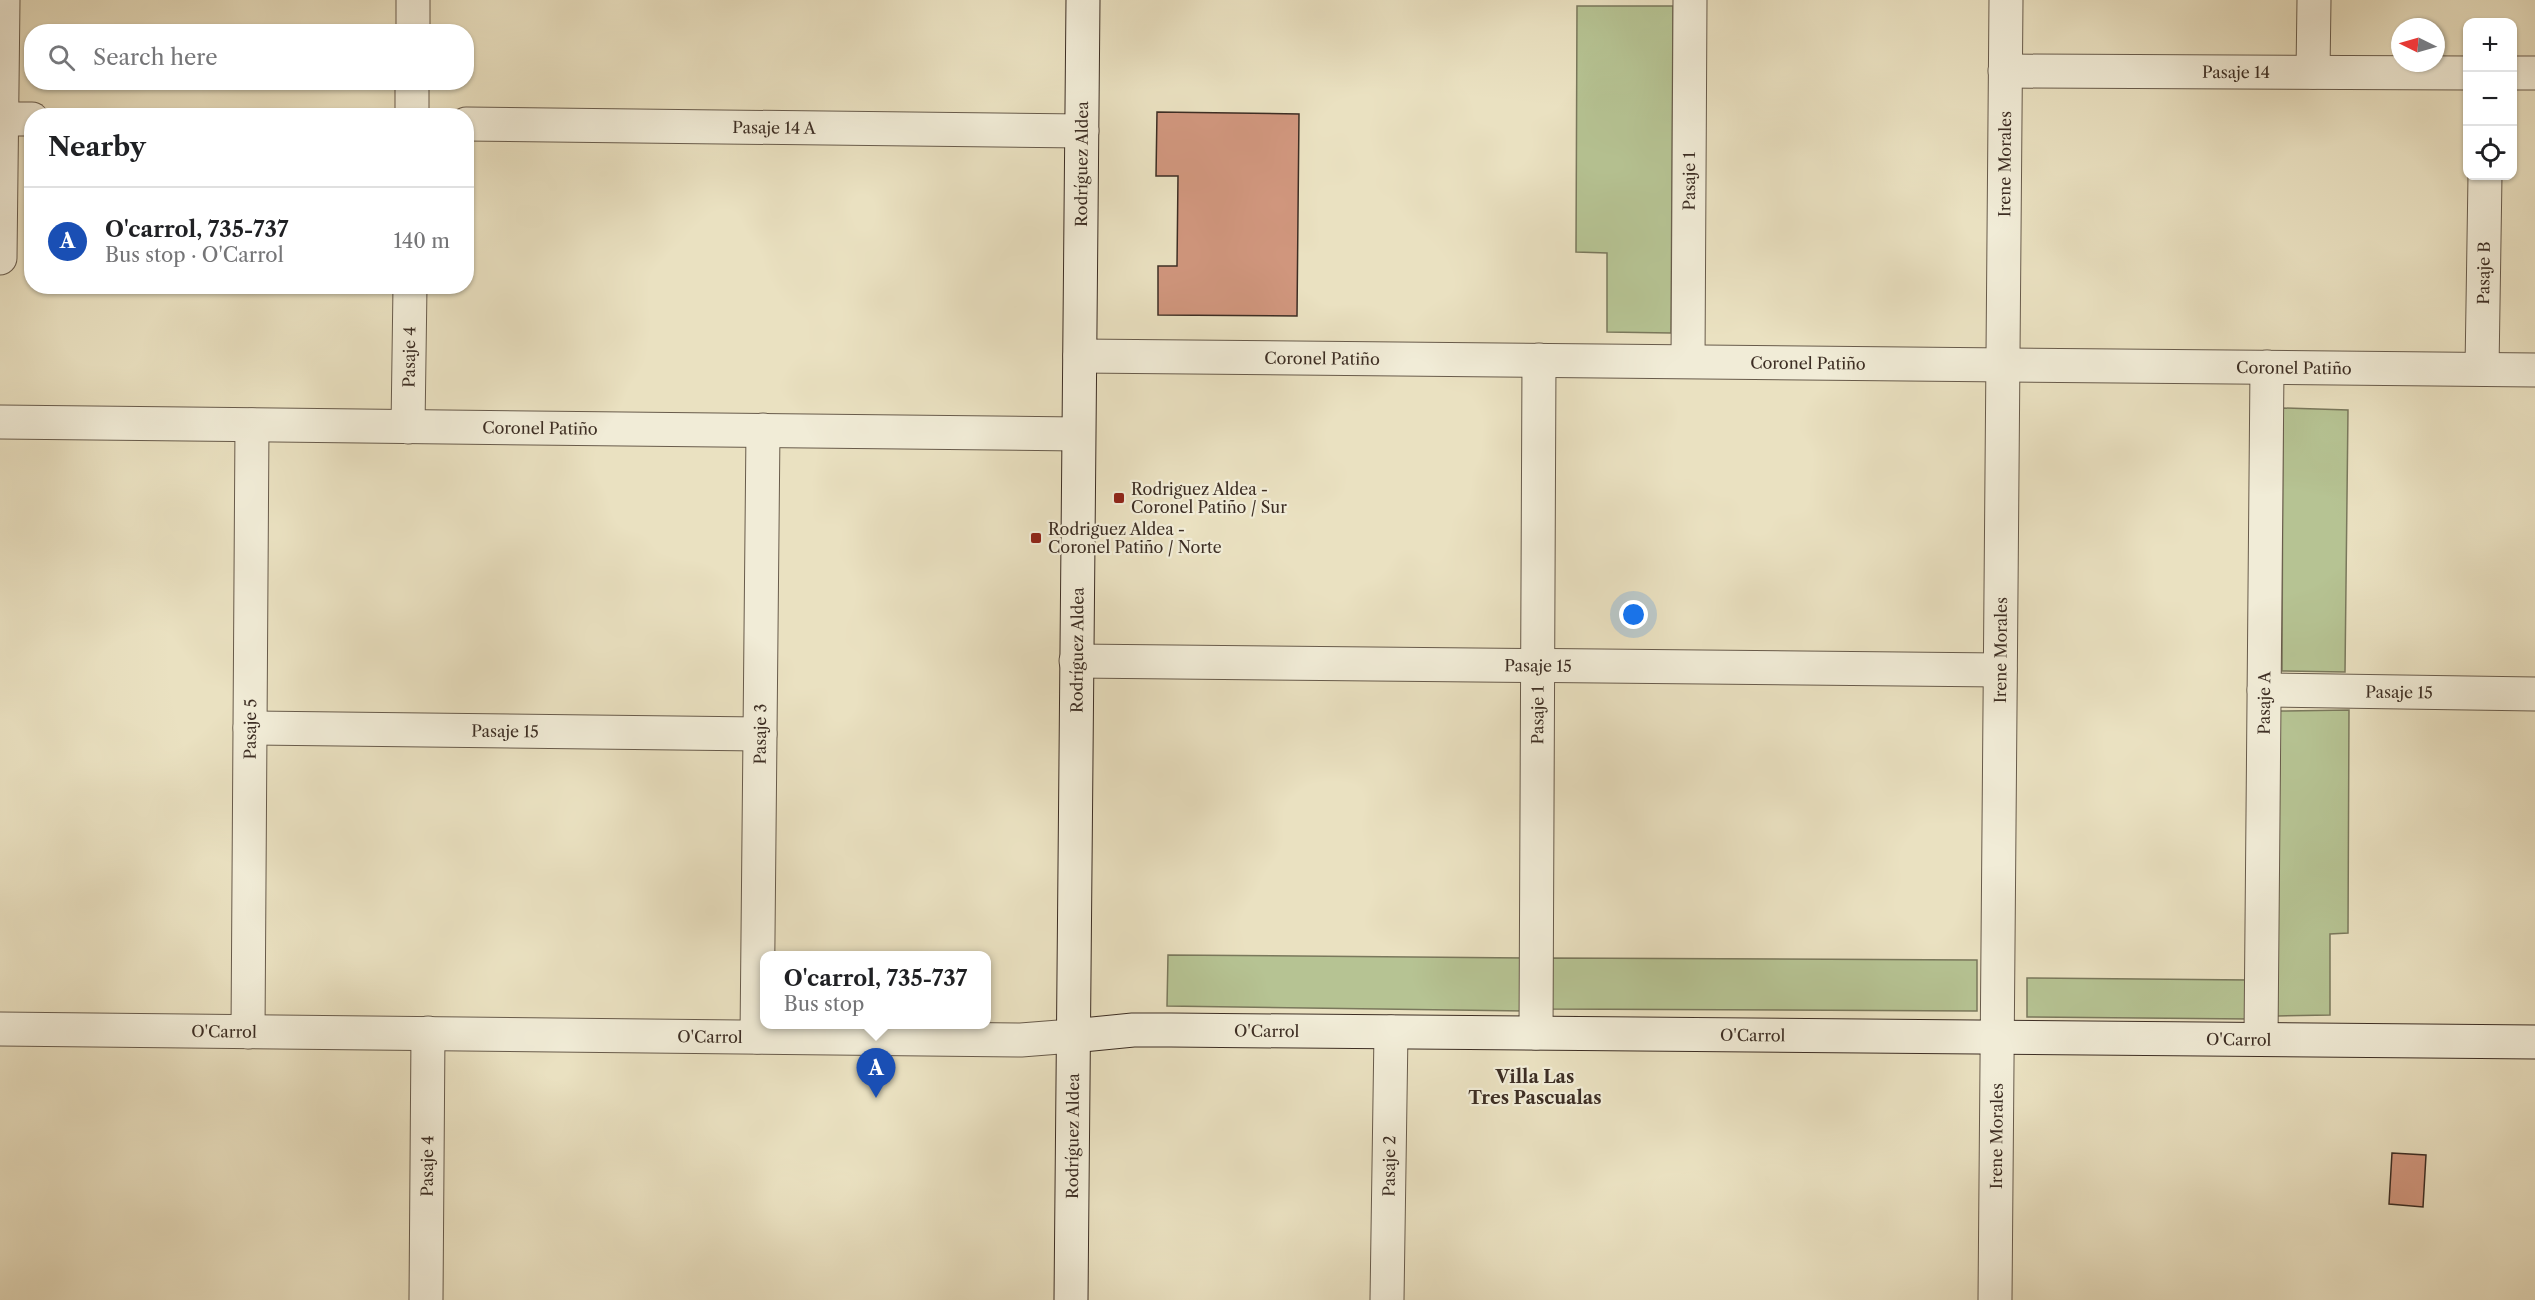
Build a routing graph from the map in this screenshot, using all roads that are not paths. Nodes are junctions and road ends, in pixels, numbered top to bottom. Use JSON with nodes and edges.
{"nodes":[{"id":1,"x":3,"y":0,"type":"edge"},
{"id":2,"x":413,"y":0,"type":"edge"},
{"id":3,"x":1083,"y":0,"type":"edge"},
{"id":4,"x":1690,"y":0,"type":"edge"},
{"id":5,"x":2006,"y":0,"type":"edge"},
{"id":6,"x":2314,"y":0,"type":"edge"},
{"id":7,"x":413,"y":24,"type":"edge"},
{"id":8,"x":2005,"y":71,"type":"junction"},
{"id":9,"x":2313,"y":72,"type":"junction"},
{"id":10,"x":2463,"y":73,"type":"edge"},
{"id":11,"x":2517,"y":73,"type":"edge"},
{"id":12,"x":2535,"y":73,"type":"edge"},
{"id":13,"x":412,"y":90,"type":"edge"},
{"id":14,"x":412,"y":108,"type":"edge"},
{"id":15,"x":17,"y":119,"type":"edge"},
{"id":16,"x":474,"y":124,"type":"edge"},
{"id":17,"x":1082,"y":131,"type":"junction"},
{"id":18,"x":2485,"y":180,"type":"edge"},
{"id":19,"x":0,"y":258,"type":"edge"},
{"id":20,"x":410,"y":294,"type":"edge"},
{"id":21,"x":1080,"y":356,"type":"junction"},
{"id":22,"x":1539,"y":360,"type":"junction"},
{"id":23,"x":1688,"y":361,"type":"junction"},
{"id":24,"x":2003,"y":365,"type":"junction"},
{"id":25,"x":2267,"y":367,"type":"junction"},
{"id":26,"x":2482,"y":369,"type":"junction"},
{"id":27,"x":2535,"y":370,"type":"edge"},
{"id":28,"x":0,"y":422,"type":"edge"},
{"id":29,"x":252,"y":425,"type":"junction"},
{"id":30,"x":408,"y":426,"type":"junction"},
{"id":31,"x":764,"y":430,"type":"junction"},
{"id":32,"x":1078,"y":434,"type":"junction"},
{"id":33,"x":1076,"y":661,"type":"junction"},
{"id":34,"x":1538,"y":665,"type":"junction"},
{"id":35,"x":2000,"y":670,"type":"junction"},
{"id":36,"x":2264,"y":690,"type":"junction"},
{"id":37,"x":2535,"y":694,"type":"edge"},
{"id":38,"x":250,"y":728,"type":"junction"},
{"id":39,"x":760,"y":734,"type":"junction"},
{"id":40,"x":0,"y":1029,"type":"edge"},
{"id":41,"x":249,"y":1032,"type":"junction"},
{"id":42,"x":1391,"y":1032,"type":"junction"},
{"id":43,"x":1536,"y":1033,"type":"junction"},
{"id":44,"x":428,"y":1034,"type":"junction"},
{"id":45,"x":1072,"y":1036,"type":"junction"},
{"id":46,"x":757,"y":1037,"type":"junction"},
{"id":47,"x":1997,"y":1037,"type":"junction"},
{"id":48,"x":2260,"y":1039,"type":"junction"},
{"id":49,"x":2535,"y":1042,"type":"edge"},
{"id":50,"x":426,"y":1300,"type":"edge"},
{"id":51,"x":1071,"y":1300,"type":"edge"},
{"id":52,"x":1387,"y":1300,"type":"edge"},
{"id":53,"x":1995,"y":1300,"type":"edge"}],
"edges":[{"from":1,"to":15,"type":"street"},
{"from":2,"to":7,"type":"street"},
{"from":3,"to":17,"type":"street","name":"Rodríguez Aldea"},
{"from":4,"to":23,"type":"street","name":"Pasaje 1"},
{"from":5,"to":8,"type":"street","name":"Irene Morales"},
{"from":6,"to":9,"type":"street"},
{"from":8,"to":9,"type":"street","name":"Pasaje 14"},
{"from":8,"to":24,"type":"street","name":"Irene Morales"},
{"from":9,"to":10,"type":"street","name":"Pasaje 14"},
{"from":11,"to":12,"type":"street"},
{"from":13,"to":14,"type":"street"},
{"from":15,"to":19,"type":"street"},
{"from":16,"to":17,"type":"street","name":"Pasaje 14 A"},
{"from":17,"to":21,"type":"street","name":"Rodríguez Aldea"},
{"from":18,"to":26,"type":"street","name":"Pasaje B"},
{"from":20,"to":30,"type":"street","name":"Pasaje 4"},
{"from":21,"to":22,"type":"street","name":"Coronel Patiño"},
{"from":21,"to":32,"type":"street","name":"Rodríguez Aldea"},
{"from":22,"to":23,"type":"street","name":"Coronel Patiño"},
{"from":22,"to":34,"type":"street","name":"Pasaje 1"},
{"from":23,"to":24,"type":"street","name":"Coronel Patiño"},
{"from":24,"to":25,"type":"street","name":"Coronel Patiño"},
{"from":24,"to":35,"type":"street","name":"Irene Morales"},
{"from":25,"to":26,"type":"street","name":"Coronel Patiño"},
{"from":25,"to":36,"type":"street","name":"Pasaje A"},
{"from":26,"to":27,"type":"street","name":"Coronel Patiño"},
{"from":28,"to":29,"type":"street","name":"Coronel Patiño"},
{"from":29,"to":30,"type":"street","name":"Coronel Patiño"},
{"from":29,"to":38,"type":"street","name":"Pasaje 5"},
{"from":30,"to":31,"type":"street","name":"Coronel Patiño"},
{"from":31,"to":32,"type":"street","name":"Coronel Patiño"},
{"from":31,"to":39,"type":"street","name":"Pasaje 3"},
{"from":32,"to":33,"type":"street","name":"Rodríguez Aldea"},
{"from":33,"to":34,"type":"street","name":"Pasaje 15"},
{"from":33,"to":45,"type":"street","name":"Rodríguez Aldea"},
{"from":34,"to":35,"type":"street","name":"Pasaje 15"},
{"from":34,"to":43,"type":"street","name":"Pasaje 1"},
{"from":35,"to":47,"type":"street","name":"Irene Morales"},
{"from":36,"to":37,"type":"street","name":"Pasaje 15"},
{"from":36,"to":48,"type":"street","name":"Pasaje A"},
{"from":38,"to":39,"type":"street","name":"Pasaje 15"},
{"from":38,"to":41,"type":"street","name":"Pasaje 5"},
{"from":39,"to":46,"type":"street","name":"Pasaje 3"},
{"from":40,"to":41,"type":"street","name":"O'Carrol"},
{"from":41,"to":44,"type":"street","name":"O'Carrol"},
{"from":42,"to":43,"type":"street","name":"O'Carrol"},
{"from":42,"to":45,"type":"street","name":"O'Carrol"},
{"from":42,"to":52,"type":"street","name":"Pasaje 2"},
{"from":43,"to":47,"type":"street","name":"O'Carrol"},
{"from":44,"to":46,"type":"street","name":"O'Carrol"},
{"from":44,"to":50,"type":"street","name":"Pasaje 4"},
{"from":45,"to":46,"type":"street","name":"O'Carrol"},
{"from":45,"to":51,"type":"street","name":"Rodríguez Aldea"},
{"from":47,"to":48,"type":"street","name":"O'Carrol"},
{"from":47,"to":53,"type":"street","name":"Irene Morales"},
{"from":48,"to":49,"type":"street","name":"O'Carrol"}]}
